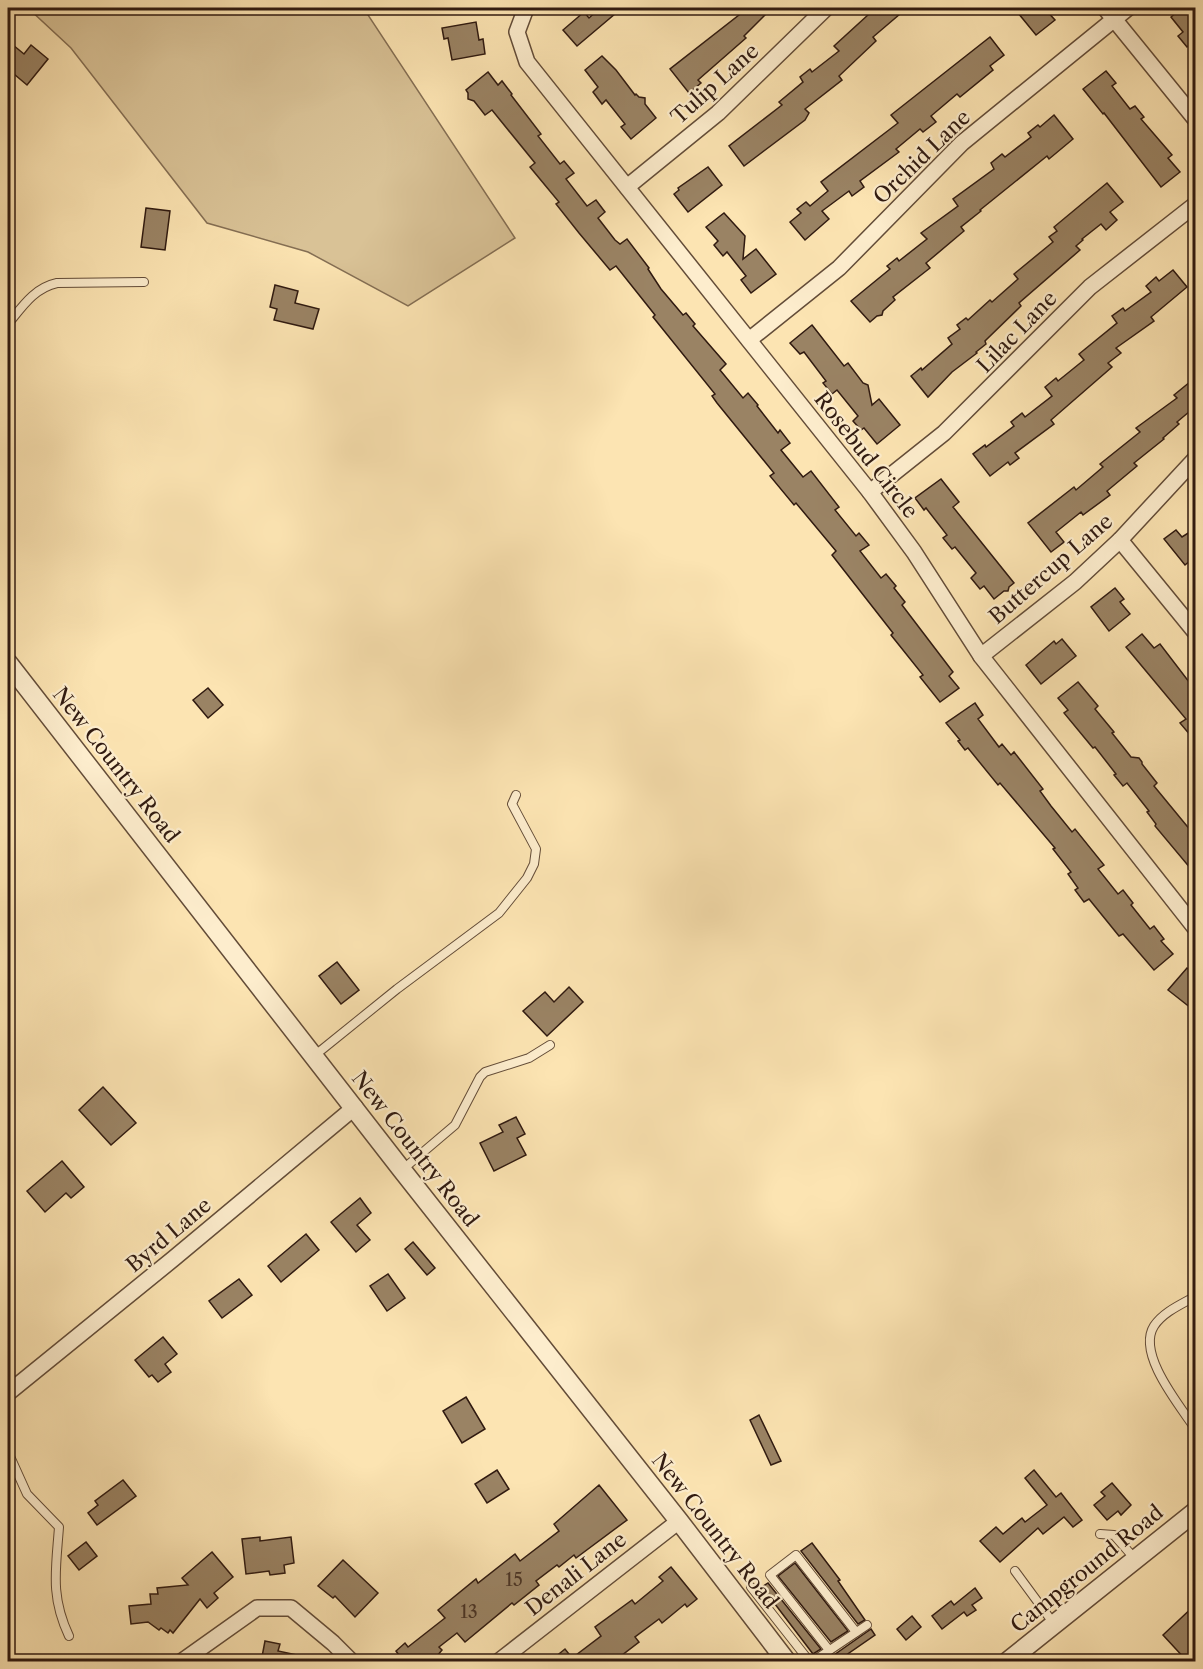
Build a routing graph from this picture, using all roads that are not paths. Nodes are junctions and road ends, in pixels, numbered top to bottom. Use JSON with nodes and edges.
{"nodes":[{"id":1,"x":526,"y":8,"type":"edge"},
{"id":2,"x":826,"y":8,"type":"edge"},
{"id":3,"x":1128,"y":8,"type":"edge"},
{"id":4,"x":1110,"y":13,"type":"edge"},
{"id":5,"x":1196,"y":120,"type":"edge"},
{"id":6,"x":627,"y":188,"type":"junction"},
{"id":7,"x":1196,"y":204,"type":"edge"},
{"id":8,"x":144,"y":282,"type":"dead end"},
{"id":9,"x":8,"y":324,"type":"edge"},
{"id":10,"x":749,"y":340,"type":"junction"},
{"id":11,"x":1196,"y":458,"type":"edge"},
{"id":12,"x":870,"y":492,"type":"junction"},
{"id":13,"x":1120,"y":540,"type":"junction"},
{"id":14,"x":1196,"y":633,"type":"edge"},
{"id":15,"x":981,"y":656,"type":"junction"},
{"id":16,"x":8,"y":663,"type":"edge"},
{"id":17,"x":516,"y":795,"type":"dead end"},
{"id":18,"x":1196,"y":929,"type":"edge"},
{"id":19,"x":550,"y":1045,"type":"dead end"},
{"id":20,"x":314,"y":1056,"type":"junction"},
{"id":21,"x":355,"y":1107,"type":"junction"},
{"id":22,"x":402,"y":1170,"type":"junction"},
{"id":23,"x":1196,"y":1296,"type":"edge"},
{"id":24,"x":8,"y":1394,"type":"edge"},
{"id":25,"x":1196,"y":1430,"type":"edge"},
{"id":26,"x":8,"y":1452,"type":"edge"},
{"id":27,"x":1196,"y":1511,"type":"edge"},
{"id":28,"x":679,"y":1521,"type":"junction"},
{"id":29,"x":1100,"y":1534,"type":"dead end"},
{"id":30,"x":1136,"y":1559,"type":"junction"},
{"id":31,"x":1015,"y":1571,"type":"dead end"},
{"id":32,"x":751,"y":1587,"type":"dead end"},
{"id":33,"x":1054,"y":1624,"type":"junction"},
{"id":34,"x":867,"y":1625,"type":"dead end"},
{"id":35,"x":856,"y":1632,"type":"junction"},
{"id":36,"x":69,"y":1636,"type":"dead end"},
{"id":37,"x":829,"y":1650,"type":"junction"},
{"id":38,"x":182,"y":1662,"type":"edge"},
{"id":39,"x":352,"y":1662,"type":"edge"},
{"id":40,"x":498,"y":1662,"type":"edge"},
{"id":41,"x":787,"y":1662,"type":"edge"},
{"id":42,"x":811,"y":1662,"type":"edge"},
{"id":43,"x":1007,"y":1662,"type":"edge"}],
"edges":[{"from":1,"to":6,"type":"street","name":"Rosebud Circle"},
{"from":2,"to":6,"type":"street","name":"Tulip Lane"},
{"from":3,"to":4,"type":"street","name":"Orchid Lane"},
{"from":4,"to":5,"type":"street"},
{"from":4,"to":10,"type":"street","name":"Orchid Lane"},
{"from":6,"to":10,"type":"street","name":"Rosebud Circle"},
{"from":7,"to":12,"type":"street","name":"Lilac Lane"},
{"from":8,"to":9,"type":"lane"},
{"from":10,"to":12,"type":"street","name":"Rosebud Circle"},
{"from":11,"to":13,"type":"street","name":"Buttercup Lane"},
{"from":12,"to":15,"type":"street","name":"Rosebud Circle"},
{"from":13,"to":14,"type":"street"},
{"from":13,"to":15,"type":"street","name":"Buttercup Lane"},
{"from":15,"to":18,"type":"street","name":"Rosebud Circle"},
{"from":16,"to":20,"type":"street","name":"New Country Road"},
{"from":17,"to":20,"type":"lane"},
{"from":19,"to":22,"type":"lane"},
{"from":20,"to":21,"type":"street","name":"New Country Road"},
{"from":21,"to":22,"type":"street","name":"New Country Road"},
{"from":21,"to":24,"type":"street","name":"Byrd Lane"},
{"from":22,"to":28,"type":"street","name":"New Country Road"},
{"from":23,"to":25,"type":"lane"},
{"from":26,"to":36,"type":"lane"},
{"from":27,"to":30,"type":"street","name":"Campground Road"},
{"from":28,"to":40,"type":"street","name":"Denali Lane"},
{"from":28,"to":41,"type":"street","name":"New Country Road"},
{"from":29,"to":30,"type":"lane"},
{"from":30,"to":33,"type":"street","name":"Campground Road"},
{"from":31,"to":33,"type":"lane"},
{"from":32,"to":42,"type":"lane"},
{"from":33,"to":43,"type":"street","name":"Campground Road"},
{"from":34,"to":35,"type":"lane"},
{"from":35,"to":37,"type":"lane"},
{"from":35,"to":37,"type":"lane"},
{"from":37,"to":42,"type":"lane"},
{"from":38,"to":39,"type":"street"}]}
